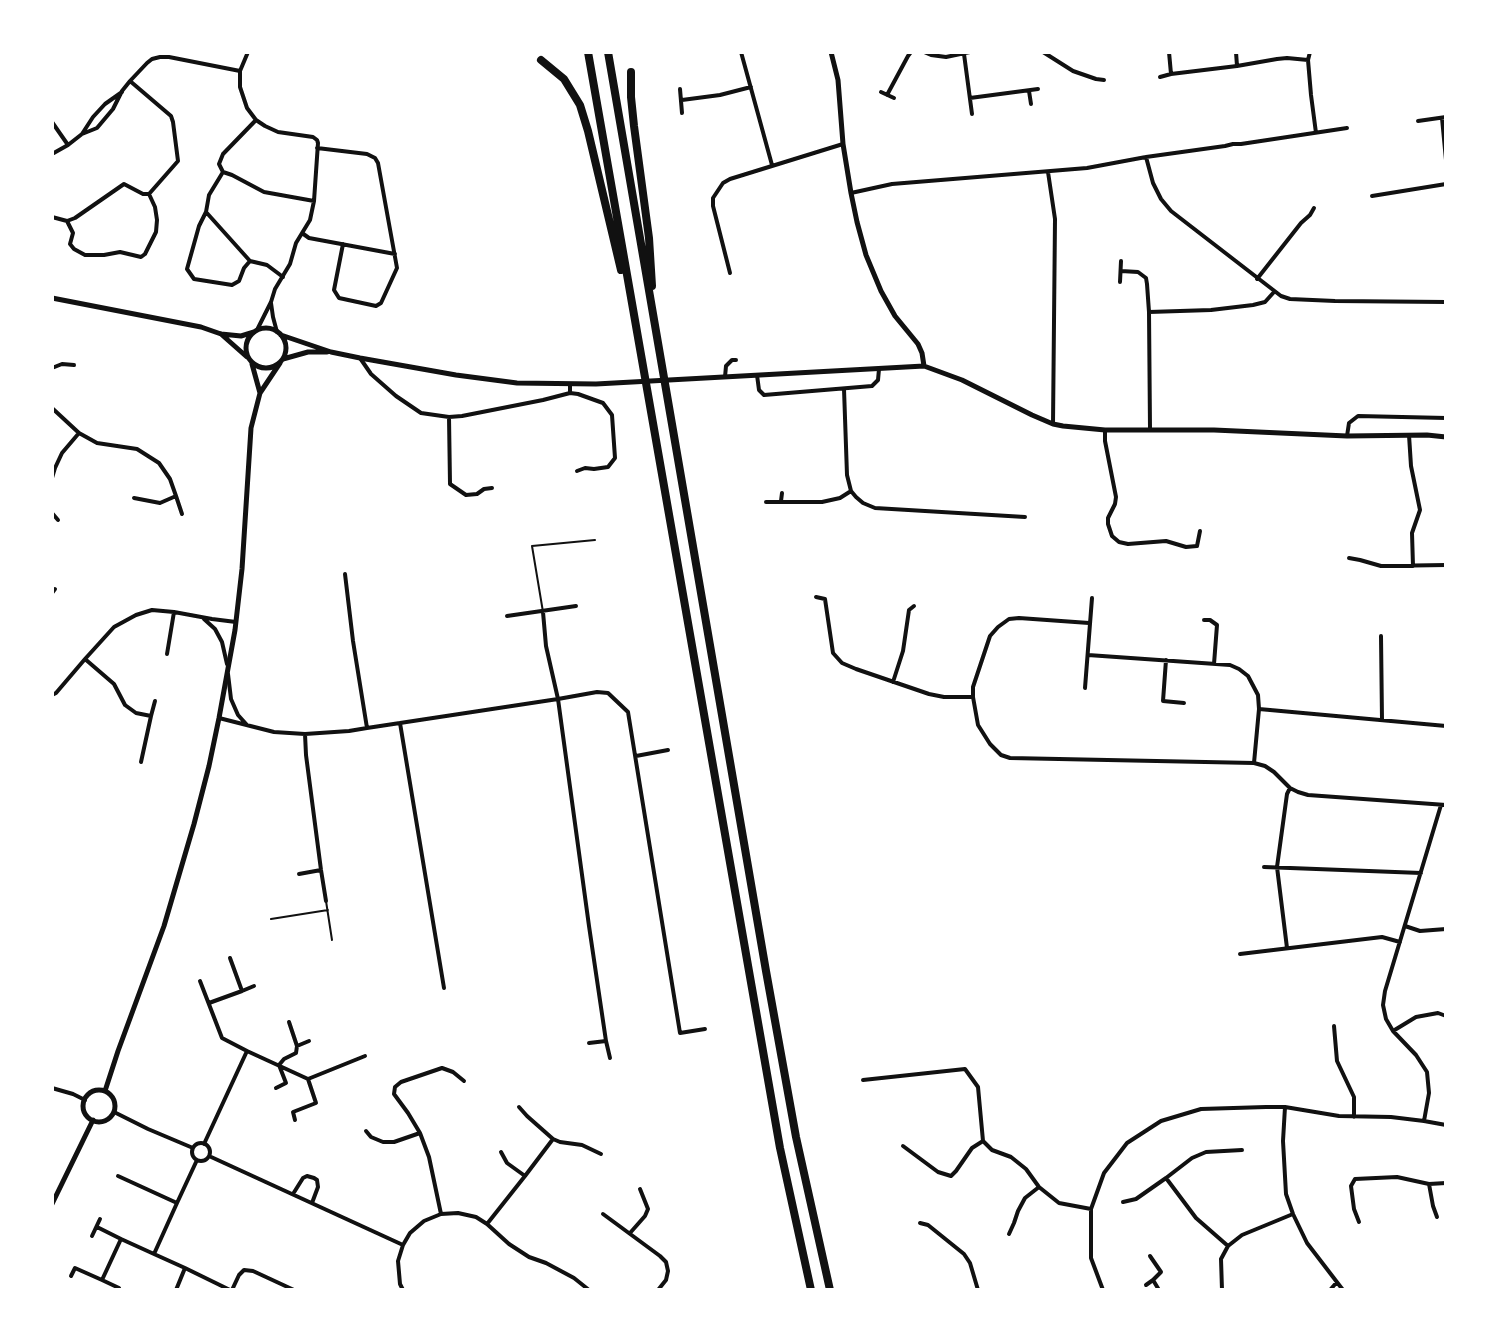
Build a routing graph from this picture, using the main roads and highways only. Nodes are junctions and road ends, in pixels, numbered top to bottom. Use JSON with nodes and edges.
{"nodes":[{"id":1,"x":588,"y":52,"type":"edge"},
{"id":2,"x":608,"y":52,"type":"edge"},
{"id":3,"x":541,"y":60,"type":"dead end"},
{"id":4,"x":631,"y":72,"type":"dead end"},
{"id":5,"x":654,"y":321,"type":"junction"},
{"id":6,"x":635,"y":324,"type":"junction"},
{"id":7,"x":811,"y":1290,"type":"edge"},
{"id":8,"x":830,"y":1290,"type":"edge"}],
"edges":[{"from":1,"to":6,"type":"highway"},
{"from":2,"to":5,"type":"highway"},
{"from":3,"to":6,"type":"highway"},
{"from":4,"to":5,"type":"highway"},
{"from":5,"to":8,"type":"highway"},
{"from":6,"to":7,"type":"highway"}]}
